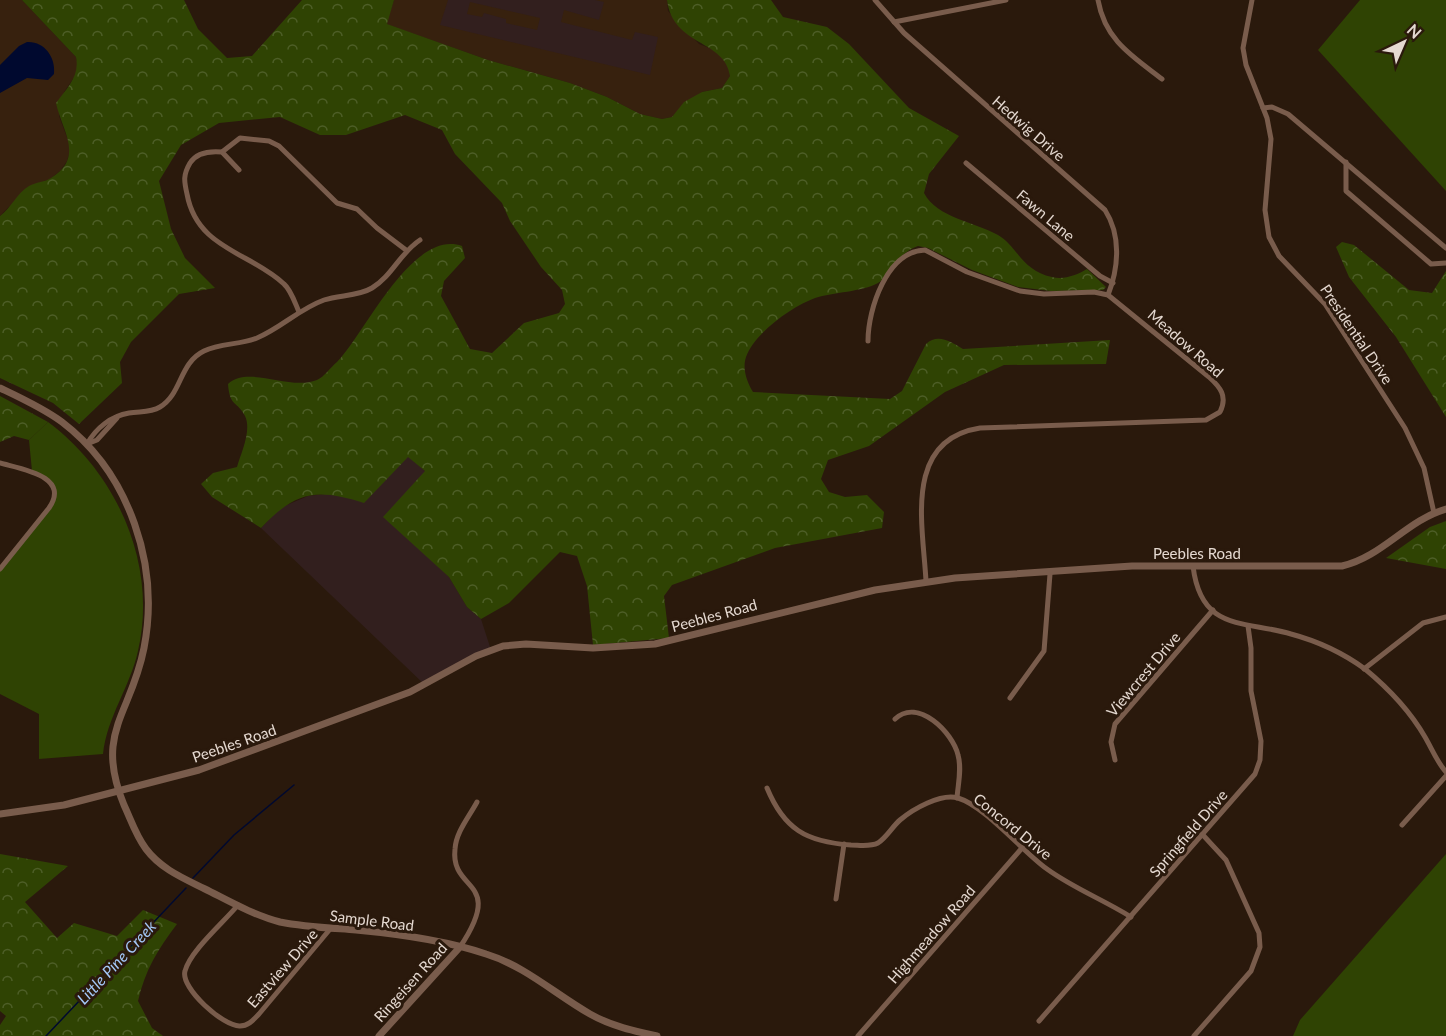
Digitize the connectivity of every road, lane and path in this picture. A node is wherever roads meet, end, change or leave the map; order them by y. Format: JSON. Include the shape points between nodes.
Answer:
{"nodes":[{"id":1,"x":875,"y":0,"type":"edge"},
{"id":2,"x":1006,"y":0,"type":"edge"},
{"id":3,"x":1098,"y":0,"type":"edge"},
{"id":4,"x":1252,"y":0,"type":"edge"},
{"id":5,"x":894,"y":22,"type":"junction"},
{"id":6,"x":1162,"y":80,"type":"dead end"},
{"id":7,"x":1263,"y":108,"type":"junction"},
{"id":8,"x":222,"y":152,"type":"junction"},
{"id":9,"x":1346,"y":162,"type":"junction"},
{"id":10,"x":966,"y":163,"type":"dead end"},
{"id":11,"x":239,"y":170,"type":"dead end"},
{"id":12,"x":420,"y":240,"type":"dead end"},
{"id":13,"x":1446,"y":248,"type":"edge"},
{"id":14,"x":406,"y":250,"type":"junction"},
{"id":15,"x":1446,"y":263,"type":"edge"},
{"id":16,"x":1113,"y":283,"type":"junction"},
{"id":17,"x":1108,"y":295,"type":"junction"},
{"id":18,"x":299,"y":312,"type":"junction"},
{"id":19,"x":868,"y":341,"type":"dead end"},
{"id":20,"x":0,"y":388,"type":"edge"},
{"id":21,"x":87,"y":444,"type":"junction"},
{"id":22,"x":0,"y":463,"type":"edge"},
{"id":23,"x":1446,"y":509,"type":"edge"},
{"id":24,"x":1434,"y":513,"type":"junction"},
{"id":25,"x":1193,"y":566,"type":"junction"},
{"id":26,"x":0,"y":569,"type":"edge"},
{"id":27,"x":1050,"y":574,"type":"junction"},
{"id":28,"x":926,"y":581,"type":"junction"},
{"id":29,"x":1213,"y":610,"type":"junction"},
{"id":30,"x":1446,"y":617,"type":"edge"},
{"id":31,"x":1248,"y":626,"type":"junction"},
{"id":32,"x":1364,"y":669,"type":"junction"},
{"id":33,"x":1010,"y":698,"type":"dead end"},
{"id":34,"x":895,"y":719,"type":"dead end"},
{"id":35,"x":1115,"y":760,"type":"dead end"},
{"id":36,"x":1446,"y":774,"type":"edge"},
{"id":37,"x":767,"y":788,"type":"dead end"},
{"id":38,"x":118,"y":790,"type":"junction"},
{"id":39,"x":957,"y":798,"type":"junction"},
{"id":40,"x":477,"y":802,"type":"dead end"},
{"id":41,"x":0,"y":814,"type":"edge"},
{"id":42,"x":1402,"y":825,"type":"dead end"},
{"id":43,"x":1202,"y":834,"type":"junction"},
{"id":44,"x":844,"y":844,"type":"junction"},
{"id":45,"x":1022,"y":848,"type":"junction"},
{"id":46,"x":836,"y":899,"type":"dead end"},
{"id":47,"x":238,"y":905,"type":"junction"},
{"id":48,"x":1131,"y":917,"type":"junction"},
{"id":49,"x":331,"y":928,"type":"junction"},
{"id":50,"x":460,"y":946,"type":"junction"},
{"id":51,"x":1040,"y":1021,"type":"dead end"},
{"id":52,"x":379,"y":1036,"type":"edge"},
{"id":53,"x":657,"y":1036,"type":"edge"},
{"id":54,"x":858,"y":1036,"type":"edge"},
{"id":55,"x":1194,"y":1036,"type":"edge"}],
"edges":[{"from":1,"to":5,"type":"street","name":"Hedwig Drive"},
{"from":2,"to":5,"type":"street"},
{"from":3,"to":6,"type":"street","via":[[1113,39]]},
{"from":4,"to":7,"type":"street","name":"Presidential Drive","via":[[1243,48]]},
{"from":5,"to":16,"type":"street","name":"Hedwig Drive","via":[[1105,210],[1117,234]]},
{"from":7,"to":9,"type":"street","via":[[1272,107],[1288,114]]},
{"from":7,"to":24,"type":"street","name":"Presidential Drive","via":[[1271,139],[1264,210],[1269,237],[1279,256],[1325,304],[1410,436],[1424,468]]},
{"from":8,"to":11,"type":"street"},
{"from":8,"to":14,"type":"street","via":[[240,138],[279,146],[337,203],[357,209]]},
{"from":8,"to":18,"type":"street","via":[[209,151],[192,160],[184,176],[196,222],[223,246],[285,285]]},
{"from":9,"to":13,"type":"street"},
{"from":9,"to":15,"type":"street","via":[[1347,191],[1431,264]]},
{"from":10,"to":16,"type":"street","name":"Fawn Lane"},
{"from":12,"to":14,"type":"street"},
{"from":14,"to":18,"type":"street","via":[[373,287],[322,300]]},
{"from":16,"to":17,"type":"street","name":"Hedwig Drive"},
{"from":17,"to":19,"type":"street","via":[[1020,291],[967,272],[929,251],[918,251],[904,258],[886,279],[874,304]]},
{"from":17,"to":28,"type":"street","name":"Meadow Road","via":[[1218,385],[1224,396],[1220,412],[1206,420],[981,428],[959,434],[934,454],[925,474],[922,500]]},
{"from":18,"to":21,"type":"street","via":[[258,338],[196,355],[186,365],[168,402],[150,411],[117,418],[97,440]]},
{"from":20,"to":21,"type":"street","name":"Sample Road","via":[[54,416]]},
{"from":21,"to":38,"type":"street","name":"Sample Road","via":[[128,505],[146,577],[144,649],[112,743]]},
{"from":22,"to":26,"type":"street","via":[[48,479],[55,497]]},
{"from":23,"to":24,"type":"street","name":"Peebles Road"},
{"from":24,"to":25,"type":"street","name":"Peebles Road","via":[[1371,555],[1350,564]]},
{"from":25,"to":27,"type":"street","name":"Peebles Road","via":[[1132,566]]},
{"from":25,"to":29,"type":"street","via":[[1200,590]]},
{"from":27,"to":28,"type":"street","name":"Peebles Road"},
{"from":27,"to":33,"type":"street","via":[[1044,651]]},
{"from":28,"to":38,"type":"street","name":"Peebles Road","via":[[865,592],[655,644],[584,648],[503,646],[380,704],[199,770]]},
{"from":29,"to":31,"type":"street","via":[[1229,621]]},
{"from":29,"to":35,"type":"street","name":"Viewcrest Drive","via":[[1115,724],[1111,742]]},
{"from":30,"to":32,"type":"street","via":[[1423,623]]},
{"from":31,"to":32,"type":"street","via":[[1307,639]]},
{"from":31,"to":43,"type":"street","name":"Springfield Drive","via":[[1260,760],[1250,780]]},
{"from":32,"to":36,"type":"street","via":[[1409,713]]},
{"from":34,"to":39,"type":"street","via":[[903,713],[915,713],[937,723],[947,733],[959,761]]},
{"from":36,"to":42,"type":"street"},
{"from":37,"to":44,"type":"street","name":"Concord Drive","via":[[778,811],[795,829],[811,838]]},
{"from":38,"to":41,"type":"street","name":"Peebles Road","via":[[40,811]]},
{"from":38,"to":47,"type":"street","name":"Sample Road","via":[[141,841],[153,857],[168,870]]},
{"from":39,"to":44,"type":"street","name":"Concord Drive","via":[[945,798],[907,815],[876,844]]},
{"from":39,"to":45,"type":"street","name":"Concord Drive","via":[[975,808]]},
{"from":40,"to":50,"type":"street","via":[[455,848],[457,865],[480,906]]},
{"from":43,"to":48,"type":"street","name":"Springfield Drive"},
{"from":43,"to":55,"type":"street","via":[[1226,860],[1259,933],[1260,947],[1251,971]]},
{"from":44,"to":46,"type":"street"},
{"from":45,"to":48,"type":"street","name":"Concord Drive","via":[[1055,875]]},
{"from":45,"to":54,"type":"street","name":"Highmeadow Road"},
{"from":47,"to":49,"type":"street","name":"Sample Road","via":[[281,922]]},
{"from":47,"to":49,"type":"street","name":"Eastview Drive","via":[[192,958],[184,976],[194,994],[233,1026],[245,1026],[259,1014]]},
{"from":48,"to":51,"type":"street","name":"Springfield Drive"},
{"from":49,"to":50,"type":"street","name":"Sample Road"},
{"from":50,"to":52,"type":"street","name":"Ringeisen Road"},
{"from":50,"to":53,"type":"street","name":"Sample Road","via":[[517,967],[602,1020]]}]}
